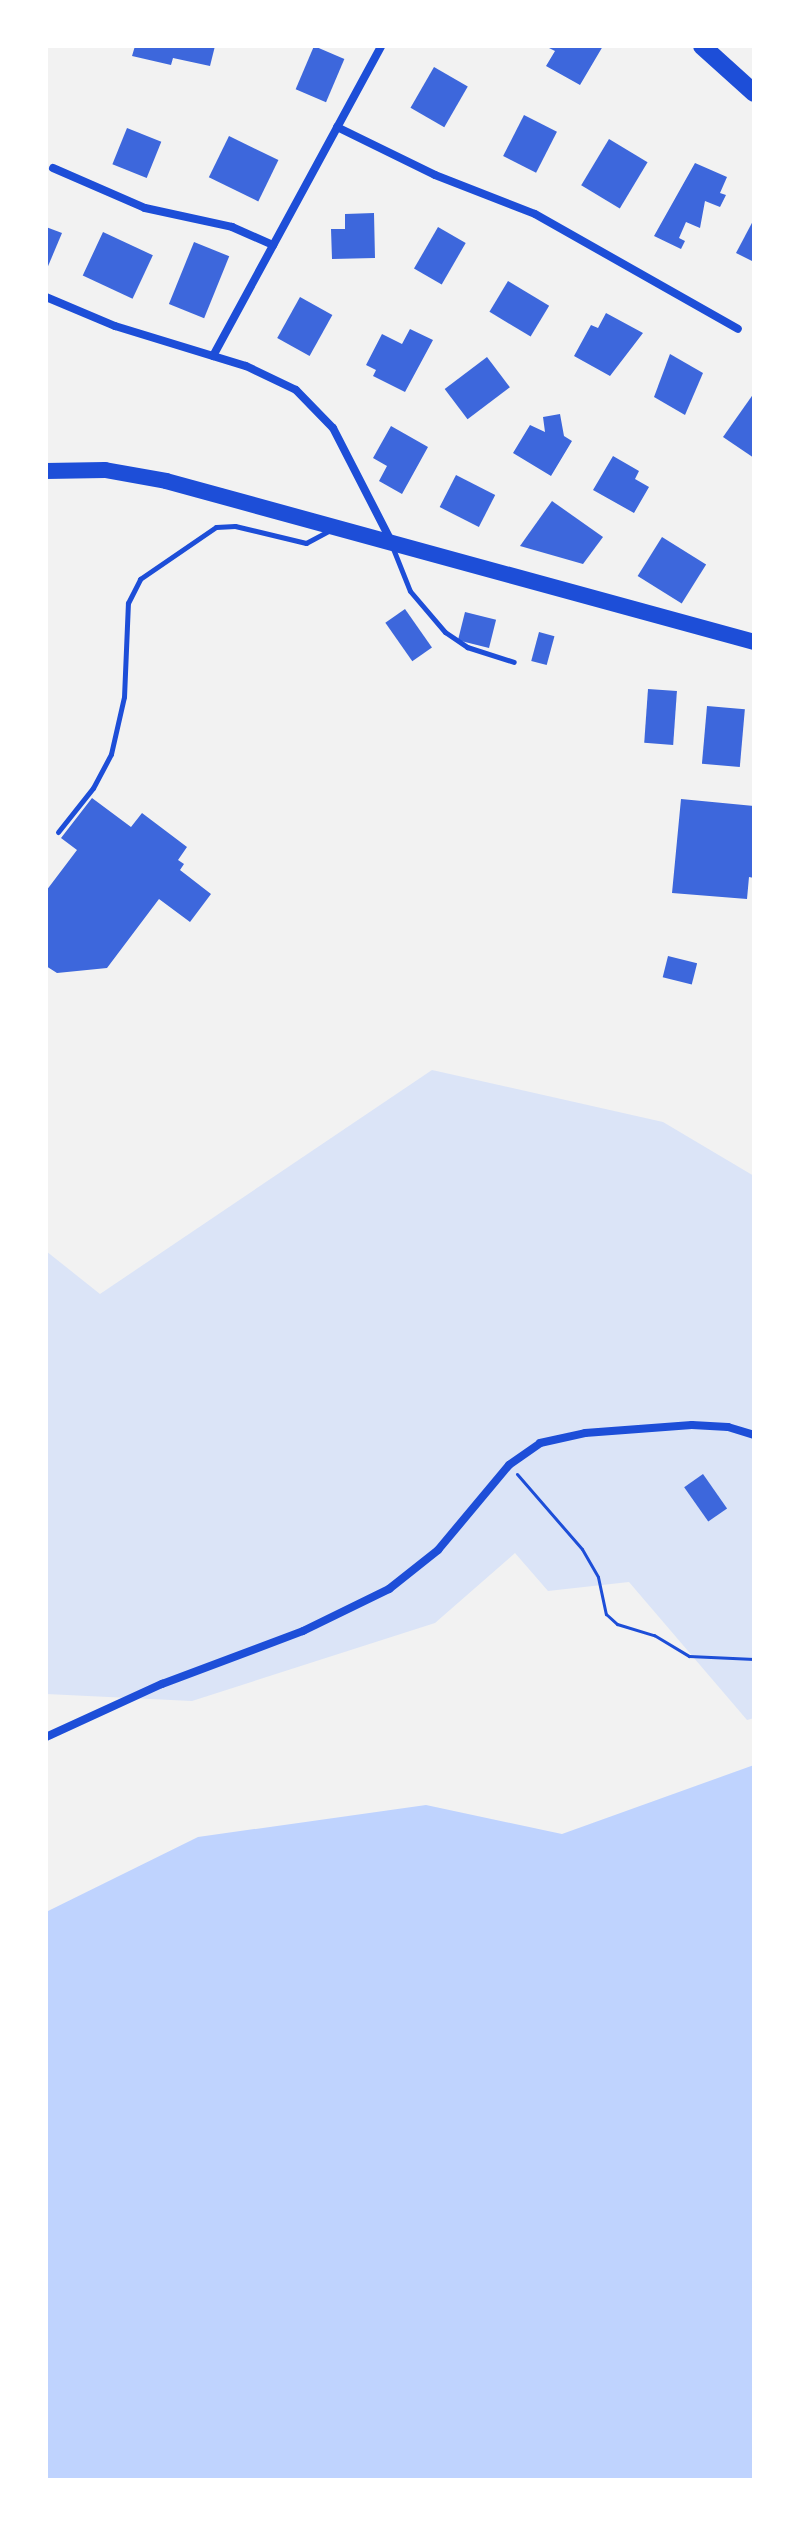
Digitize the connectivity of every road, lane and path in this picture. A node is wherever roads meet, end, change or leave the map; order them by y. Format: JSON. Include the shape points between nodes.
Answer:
{"nodes":[{"id":1,"x":381,"y":46,"type":"edge"},
{"id":2,"x":702,"y":46,"type":"edge"},
{"id":3,"x":754,"y":93,"type":"edge"},
{"id":4,"x":337,"y":127,"type":"junction"},
{"id":5,"x":53,"y":168,"type":"dead end"},
{"id":6,"x":273,"y":245,"type":"junction"},
{"id":7,"x":46,"y":297,"type":"edge"},
{"id":8,"x":738,"y":329,"type":"dead end"},
{"id":9,"x":213,"y":356,"type":"junction"},
{"id":10,"x":46,"y":471,"type":"edge"},
{"id":11,"x":334,"y":527,"type":"junction"},
{"id":12,"x":391,"y":542,"type":"junction"},
{"id":13,"x":754,"y":642,"type":"edge"},
{"id":14,"x":514,"y":662,"type":"dead end"},
{"id":15,"x":58,"y":832,"type":"dead end"},
{"id":16,"x":754,"y":1435,"type":"edge"},
{"id":17,"x":509,"y":1465,"type":"junction"},
{"id":18,"x":754,"y":1659,"type":"edge"},
{"id":19,"x":46,"y":1737,"type":"edge"}],
"edges":[{"from":1,"to":4,"type":"street"},
{"from":2,"to":3,"type":"main road"},
{"from":4,"to":6,"type":"street"},
{"from":4,"to":8,"type":"street","via":[[444,179],[523,207]]},
{"from":5,"to":6,"type":"street","via":[[158,213],[232,227]]},
{"from":6,"to":9,"type":"street"},
{"from":7,"to":9,"type":"street"},
{"from":9,"to":12,"type":"street","via":[[274,378],[315,406],[339,437]]},
{"from":10,"to":11,"type":"main road","via":[[140,475]]},
{"from":11,"to":12,"type":"main road"},
{"from":11,"to":15,"type":"lane","via":[[325,537],[306,543],[235,526],[216,527],[140,579],[128,603],[118,734],[99,778]]},
{"from":12,"to":13,"type":"main road"},
{"from":12,"to":14,"type":"lane","via":[[410,591],[445,632],[467,647]]},
{"from":16,"to":17,"type":"street","via":[[692,1425],[585,1433],[540,1443]]},
{"from":17,"to":18,"type":"path","via":[[582,1549],[598,1577],[606,1614],[617,1624],[654,1635],[689,1656]]},
{"from":17,"to":19,"type":"street","via":[[438,1550],[389,1589],[303,1631],[162,1684]]}]}
